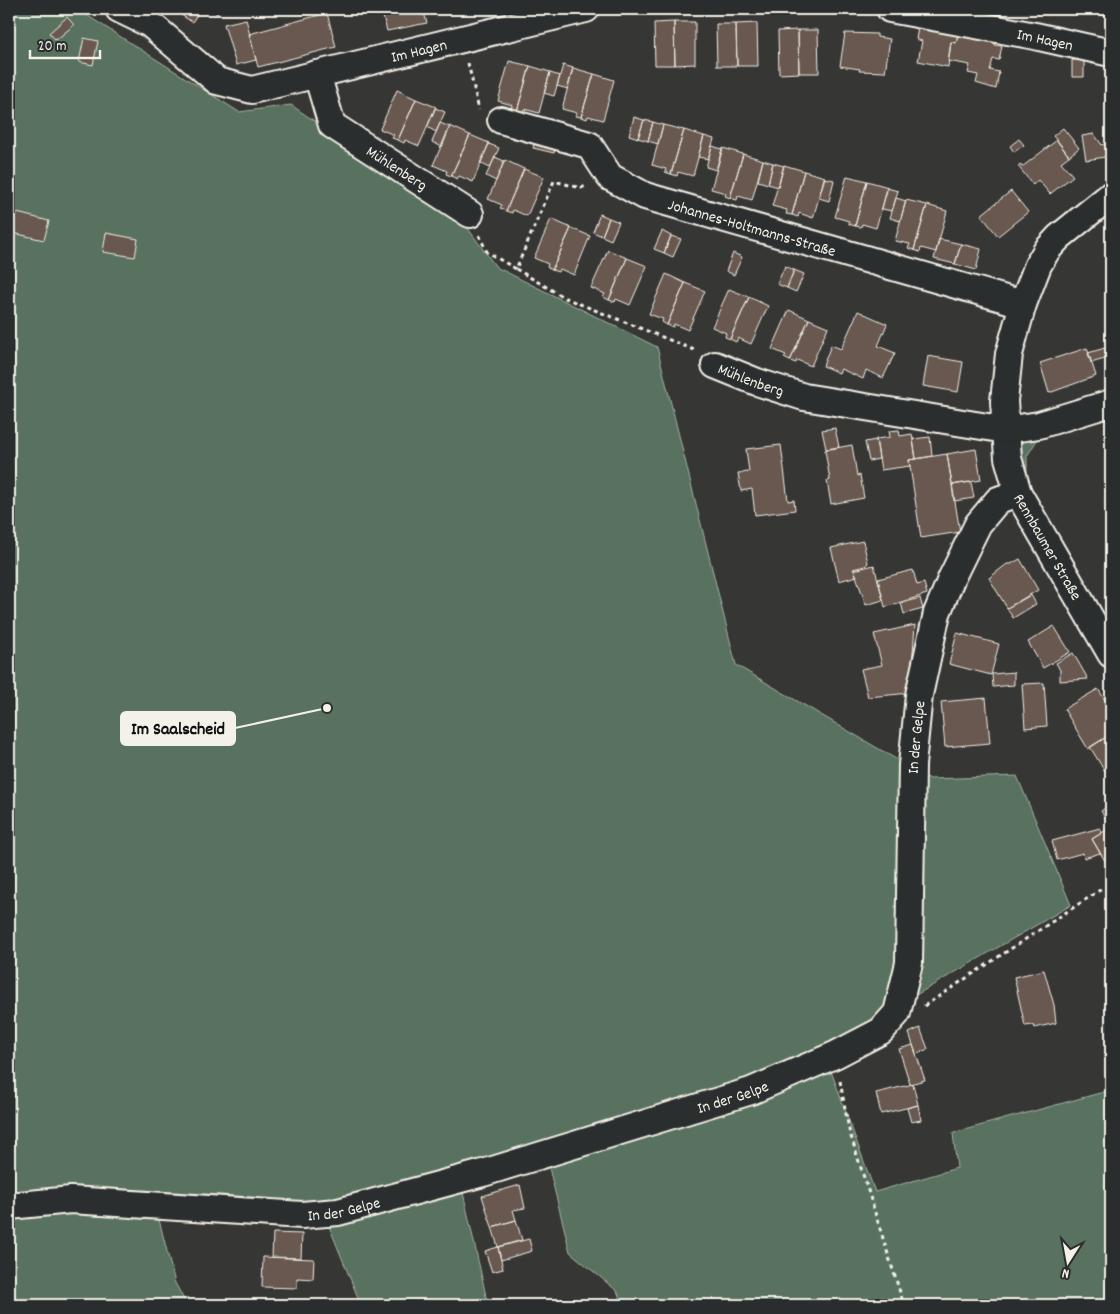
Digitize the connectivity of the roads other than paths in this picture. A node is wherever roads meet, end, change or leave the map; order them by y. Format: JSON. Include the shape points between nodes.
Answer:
{"nodes":[{"id":1,"x":119,"y":9,"type":"edge"},
{"id":2,"x":586,"y":9,"type":"edge"},
{"id":3,"x":890,"y":9,"type":"edge"},
{"id":4,"x":1111,"y":53,"type":"edge"},
{"id":5,"x":317,"y":74,"type":"junction"},
{"id":6,"x":501,"y":120,"type":"road end"},
{"id":7,"x":1111,"y":195,"type":"edge"},
{"id":8,"x":470,"y":214,"type":"road end"},
{"id":9,"x":1023,"y":304,"type":"junction"},
{"id":10,"x":715,"y":365,"type":"road end"},
{"id":11,"x":1111,"y":403,"type":"edge"},
{"id":12,"x":1006,"y":430,"type":"junction"},
{"id":13,"x":1018,"y":493,"type":"junction"},
{"id":14,"x":1111,"y":654,"type":"edge"},
{"id":15,"x":9,"y":1206,"type":"edge"}],
"edges":[{"from":1,"to":5,"type":"street","name":"Im Hagen","via":[[150,24],[217,81],[252,90]]},
{"from":2,"to":5,"type":"street","name":"Im Hagen"},
{"from":3,"to":4,"type":"street","name":"Im Hagen"},
{"from":5,"to":8,"type":"street","name":"Mühlenberg","via":[[332,125]]},
{"from":6,"to":9,"type":"street","name":"Johannes-Holtmanns-Straße","via":[[589,145],[610,177],[645,196]]},
{"from":7,"to":9,"type":"street","name":"Rennbaumer Straße","via":[[1047,250]]},
{"from":9,"to":12,"type":"street","name":"Rennbaumer Straße","via":[[1009,354],[1004,401]]},
{"from":10,"to":12,"type":"street","name":"Mühlenberg","via":[[804,397]]},
{"from":11,"to":12,"type":"street"},
{"from":12,"to":13,"type":"street","name":"Rennbaumer Straße","via":[[1008,458]]},
{"from":13,"to":14,"type":"street","name":"Rennbaumer Straße"},
{"from":13,"to":15,"type":"street","name":"In der Gelpe","via":[[998,500],[978,524],[948,586],[929,644],[919,695],[912,765],[909,963],[897,1013],[880,1031],[835,1055],[751,1091],[484,1173],[338,1212],[302,1215],[71,1200]]}]}
